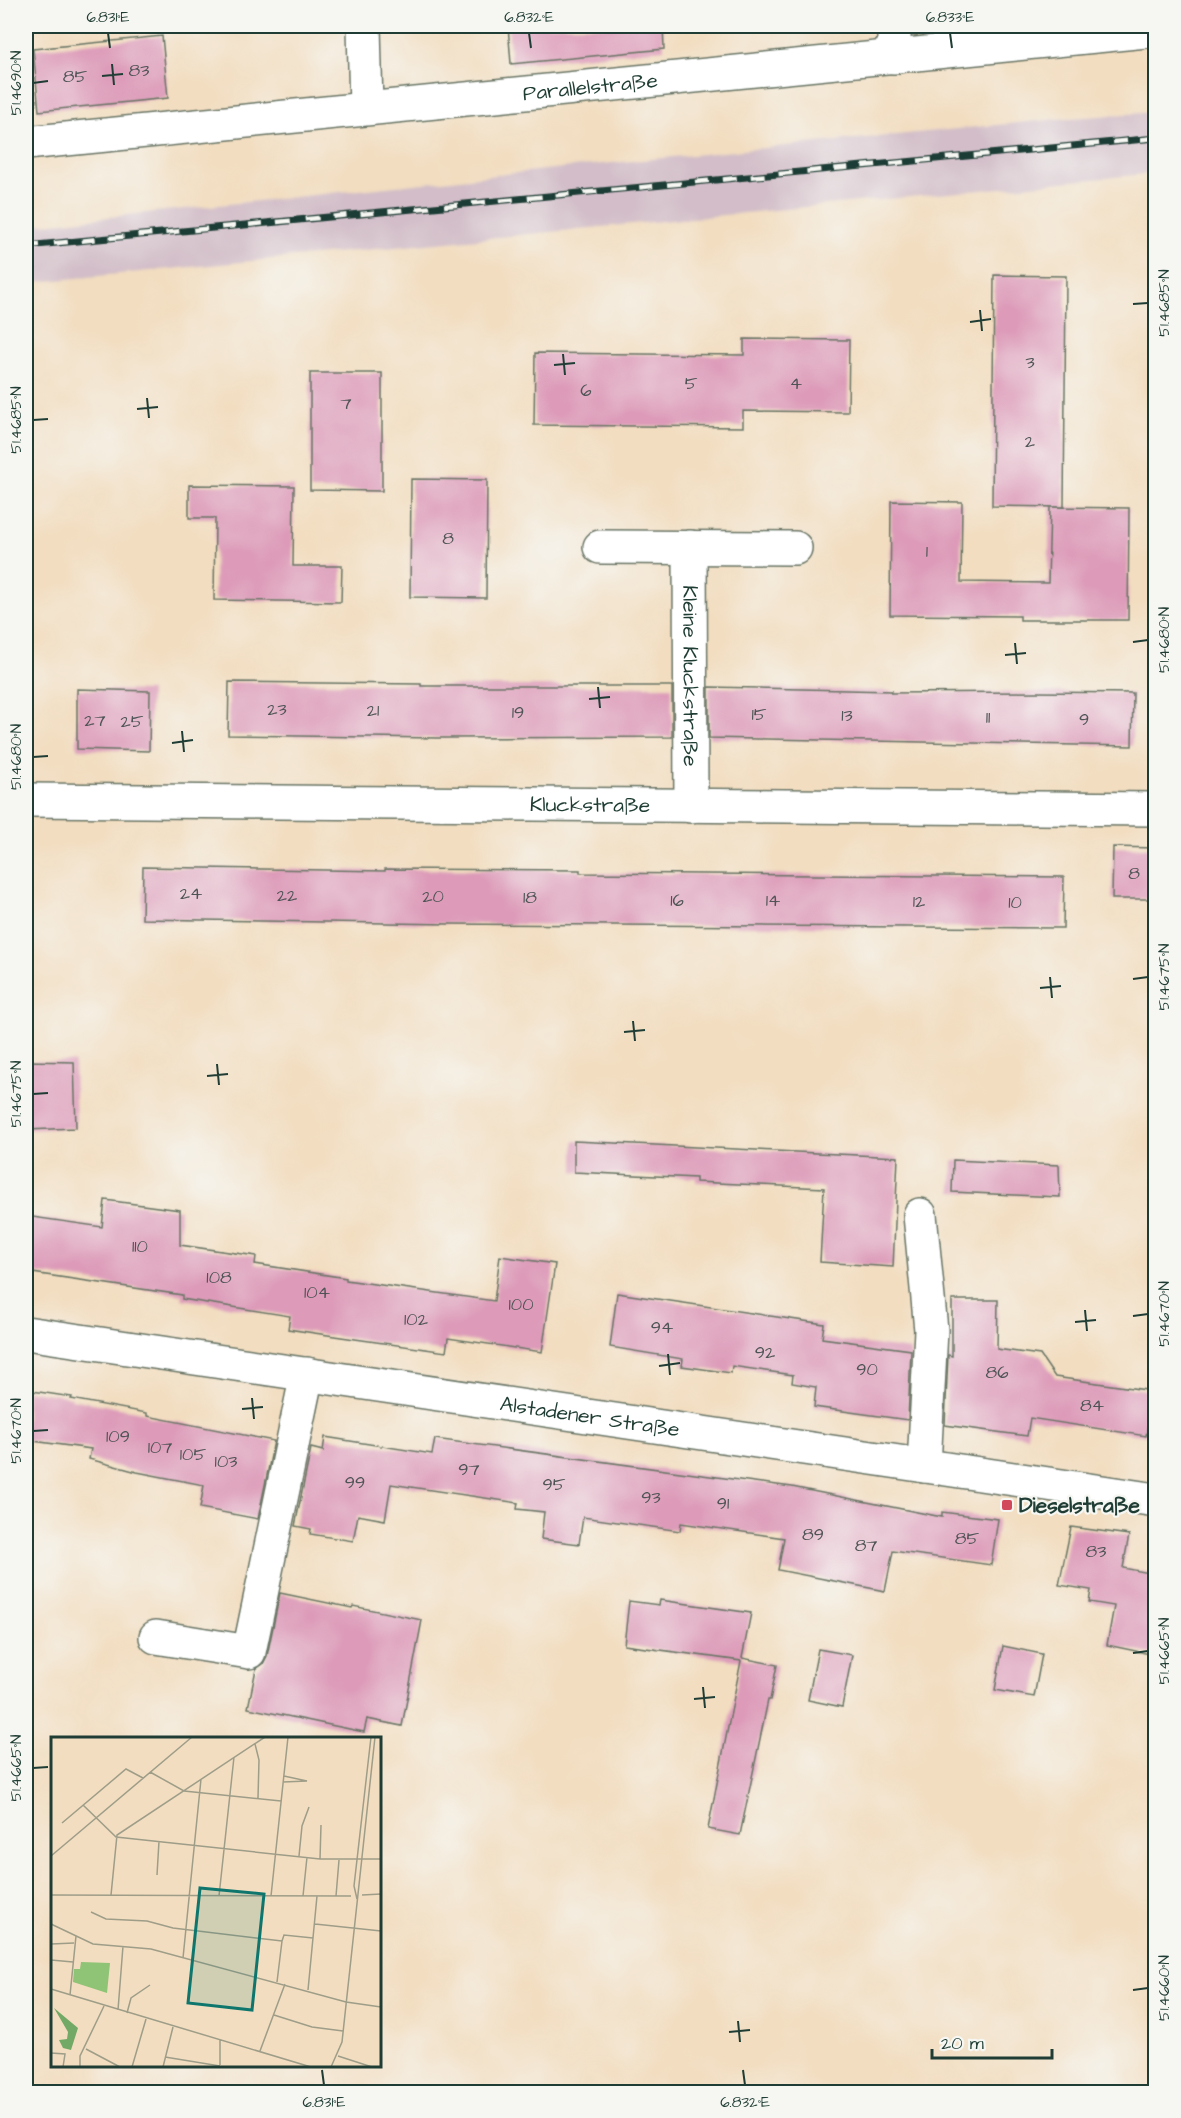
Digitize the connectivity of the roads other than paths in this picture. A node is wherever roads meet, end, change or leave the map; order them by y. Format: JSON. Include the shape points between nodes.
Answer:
{"nodes":[{"id":1,"x":364,"y":26,"type":"edge"},
{"id":2,"x":1155,"y":30,"type":"edge"},
{"id":3,"x":894,"y":41,"type":"edge"},
{"id":4,"x":366,"y":108,"type":"junction"},
{"id":5,"x":26,"y":143,"type":"edge"},
{"id":6,"x":600,"y":547,"type":"dead end"},
{"id":7,"x":690,"y":547,"type":"junction"},
{"id":8,"x":795,"y":548,"type":"dead end"},
{"id":9,"x":26,"y":800,"type":"edge"},
{"id":10,"x":691,"y":806,"type":"junction"},
{"id":11,"x":1155,"y":809,"type":"edge"},
{"id":12,"x":920,"y":1215,"type":"dead end"},
{"id":13,"x":26,"y":1333,"type":"edge"},
{"id":14,"x":307,"y":1374,"type":"junction"},
{"id":15,"x":924,"y":1467,"type":"junction"},
{"id":16,"x":1155,"y":1500,"type":"edge"},
{"id":17,"x":156,"y":1637,"type":"dead end"}],
"edges":[{"from":1,"to":4,"type":"street"},
{"from":2,"to":3,"type":"street","name":"Parallelstraße"},
{"from":3,"to":4,"type":"street","name":"Parallelstraße"},
{"from":4,"to":5,"type":"street","name":"Parallelstraße"},
{"from":6,"to":7,"type":"street"},
{"from":7,"to":8,"type":"street"},
{"from":7,"to":10,"type":"street","name":"Kleine Kluckstraße"},
{"from":9,"to":10,"type":"street","name":"Kluckstraße"},
{"from":10,"to":11,"type":"street","name":"Kluckstraße"},
{"from":12,"to":15,"type":"street","via":[[931,1330]]},
{"from":13,"to":14,"type":"street","name":"Alstadener Straße"},
{"from":14,"to":15,"type":"street","name":"Alstadener Straße"},
{"from":14,"to":17,"type":"street","via":[[249,1652]]},
{"from":15,"to":16,"type":"street","name":"Alstadener Straße"}]}
